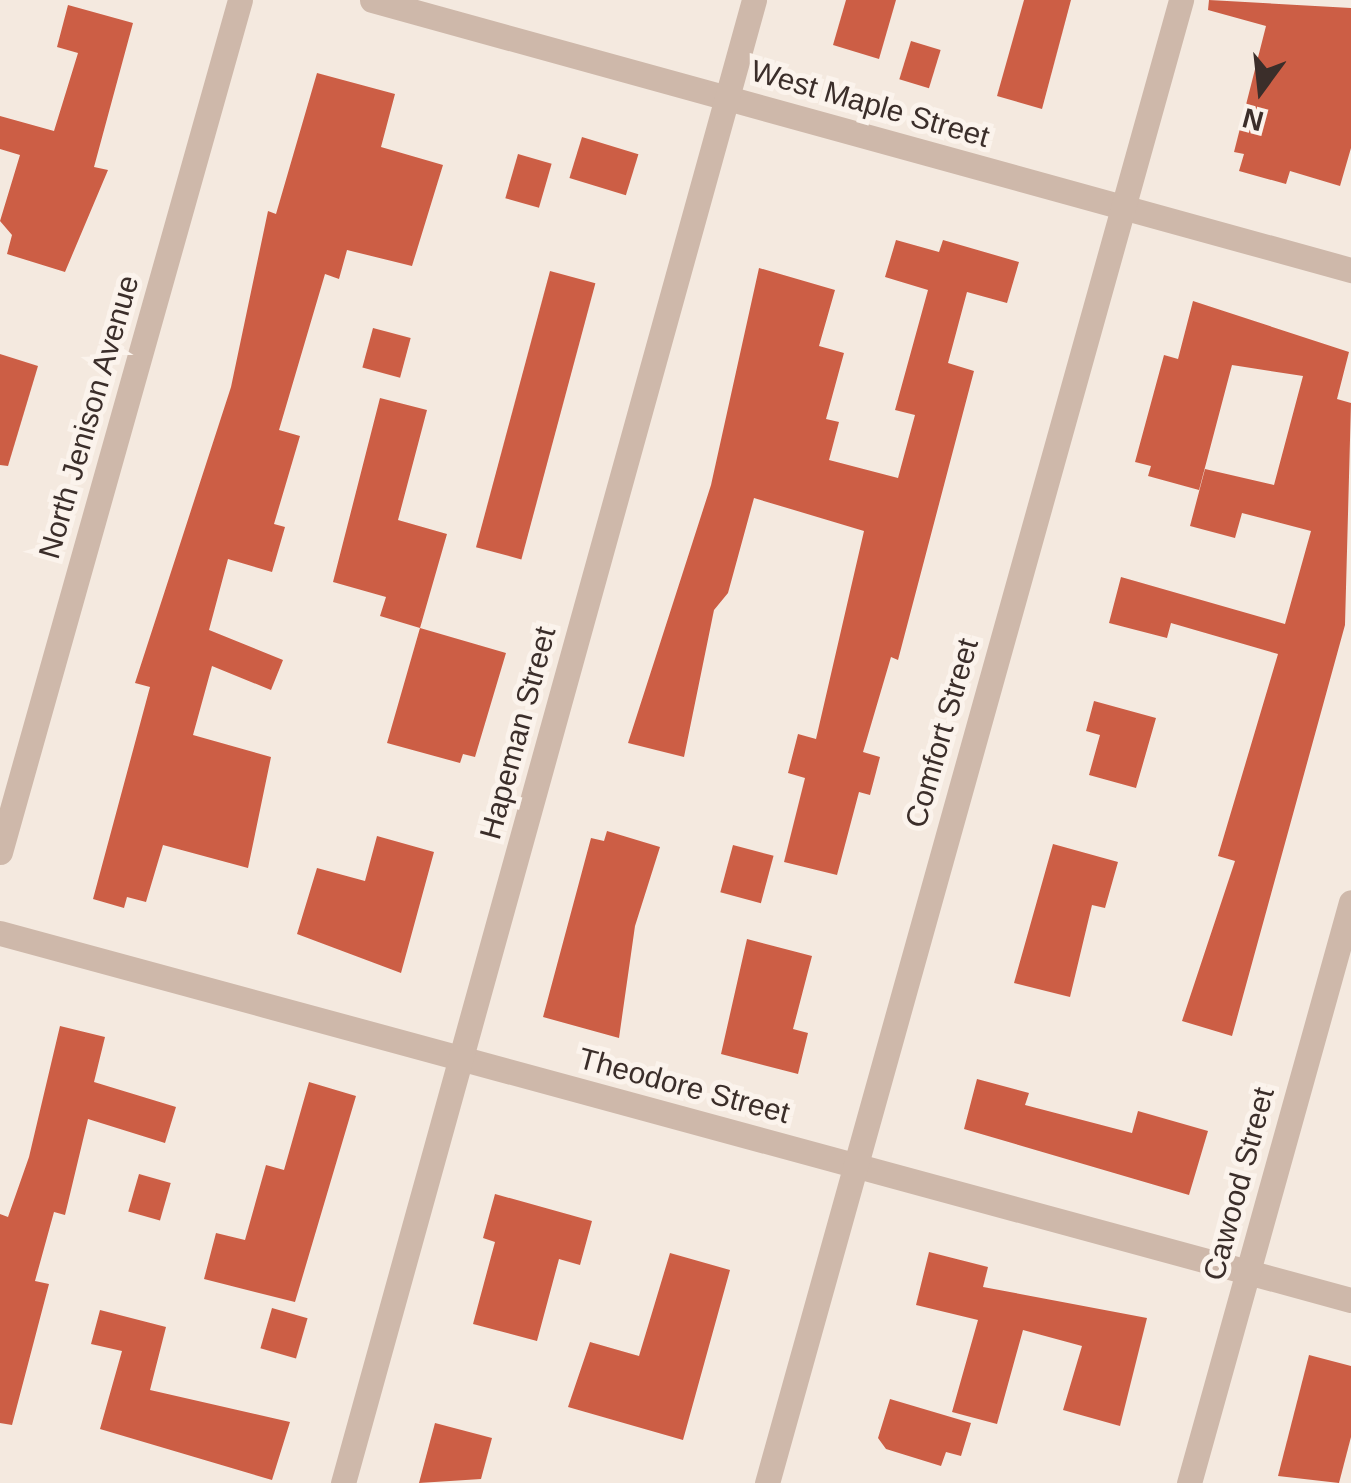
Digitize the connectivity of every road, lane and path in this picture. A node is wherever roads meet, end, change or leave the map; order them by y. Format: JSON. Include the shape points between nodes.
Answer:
{"nodes":[{"id":1,"x":240,"y":0,"type":"edge"},
{"id":2,"x":372,"y":0,"type":"edge"},
{"id":3,"x":754,"y":0,"type":"edge"},
{"id":4,"x":1181,"y":0,"type":"edge"},
{"id":5,"x":726,"y":97,"type":"junction"},
{"id":6,"x":1124,"y":208,"type":"junction"},
{"id":7,"x":1351,"y":270,"type":"edge"},
{"id":8,"x":0,"y":852,"type":"edge"},
{"id":9,"x":1351,"y":902,"type":"edge"},
{"id":10,"x":0,"y":933,"type":"edge"},
{"id":11,"x":463,"y":1059,"type":"junction"},
{"id":12,"x":854,"y":1166,"type":"junction"},
{"id":13,"x":1249,"y":1272,"type":"junction"},
{"id":14,"x":1351,"y":1300,"type":"edge"},
{"id":15,"x":343,"y":1483,"type":"edge"},
{"id":16,"x":767,"y":1483,"type":"edge"},
{"id":17,"x":1190,"y":1483,"type":"edge"}],
"edges":[{"from":1,"to":8,"type":"street","name":"North Jenison Avenue"},
{"from":2,"to":5,"type":"street","name":"West Maple Street"},
{"from":3,"to":5,"type":"street","name":"Hapeman Street"},
{"from":4,"to":6,"type":"street","name":"Comfort Street"},
{"from":5,"to":6,"type":"street","name":"West Maple Street"},
{"from":5,"to":11,"type":"street","name":"Hapeman Street"},
{"from":6,"to":7,"type":"street","name":"West Maple Street"},
{"from":6,"to":12,"type":"street","name":"Comfort Street"},
{"from":9,"to":13,"type":"street","name":"Cawood Street"},
{"from":10,"to":11,"type":"street","name":"Theodore Street"},
{"from":11,"to":12,"type":"street","name":"Theodore Street"},
{"from":11,"to":15,"type":"street","name":"Hapeman Street"},
{"from":12,"to":13,"type":"street","name":"Theodore Street"},
{"from":12,"to":16,"type":"street","name":"Comfort Street"},
{"from":13,"to":14,"type":"street","name":"Theodore Street"},
{"from":13,"to":17,"type":"street","name":"Cawood Street"}]}
